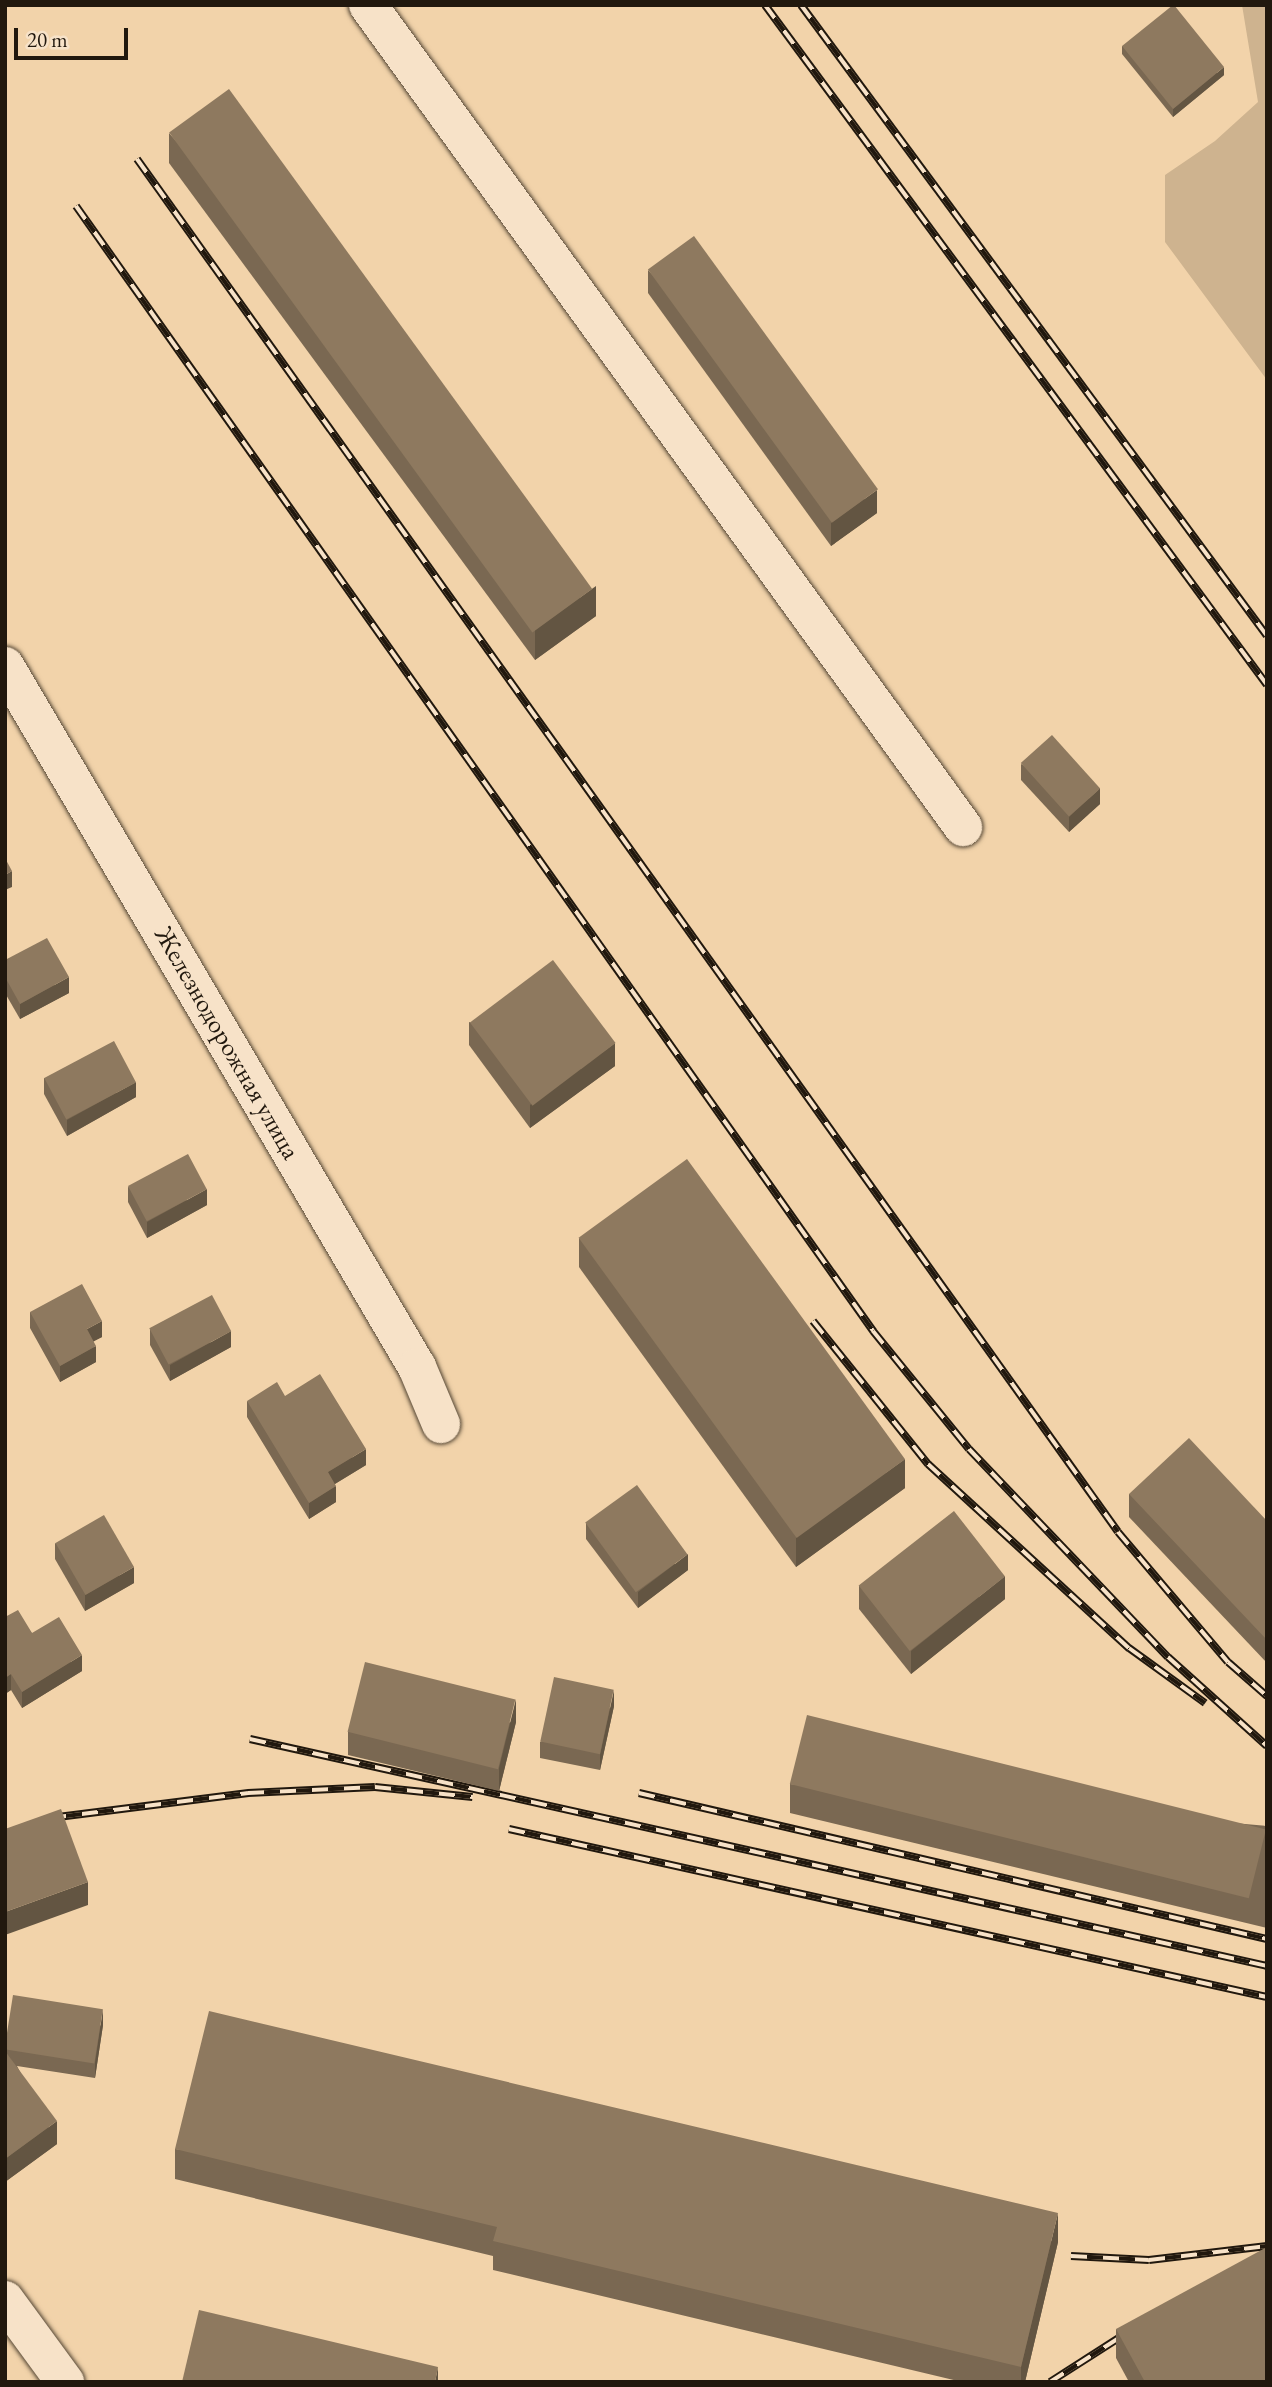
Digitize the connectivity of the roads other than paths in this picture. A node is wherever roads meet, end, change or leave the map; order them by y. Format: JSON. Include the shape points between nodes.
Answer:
{"nodes":[{"id":1,"x":368,"y":5,"type":"edge"},
{"id":2,"x":5,"y":666,"type":"edge"},
{"id":3,"x":963,"y":827,"type":"dead end"},
{"id":4,"x":441,"y":1424,"type":"dead end"},
{"id":5,"x":5,"y":2300,"type":"edge"},
{"id":6,"x":65,"y":2382,"type":"edge"}],
"edges":[{"from":1,"to":3,"type":"street"},
{"from":2,"to":4,"type":"street","name":"Железнодорожная улица","via":[[417,1367]]},
{"from":5,"to":6,"type":"street"}]}
